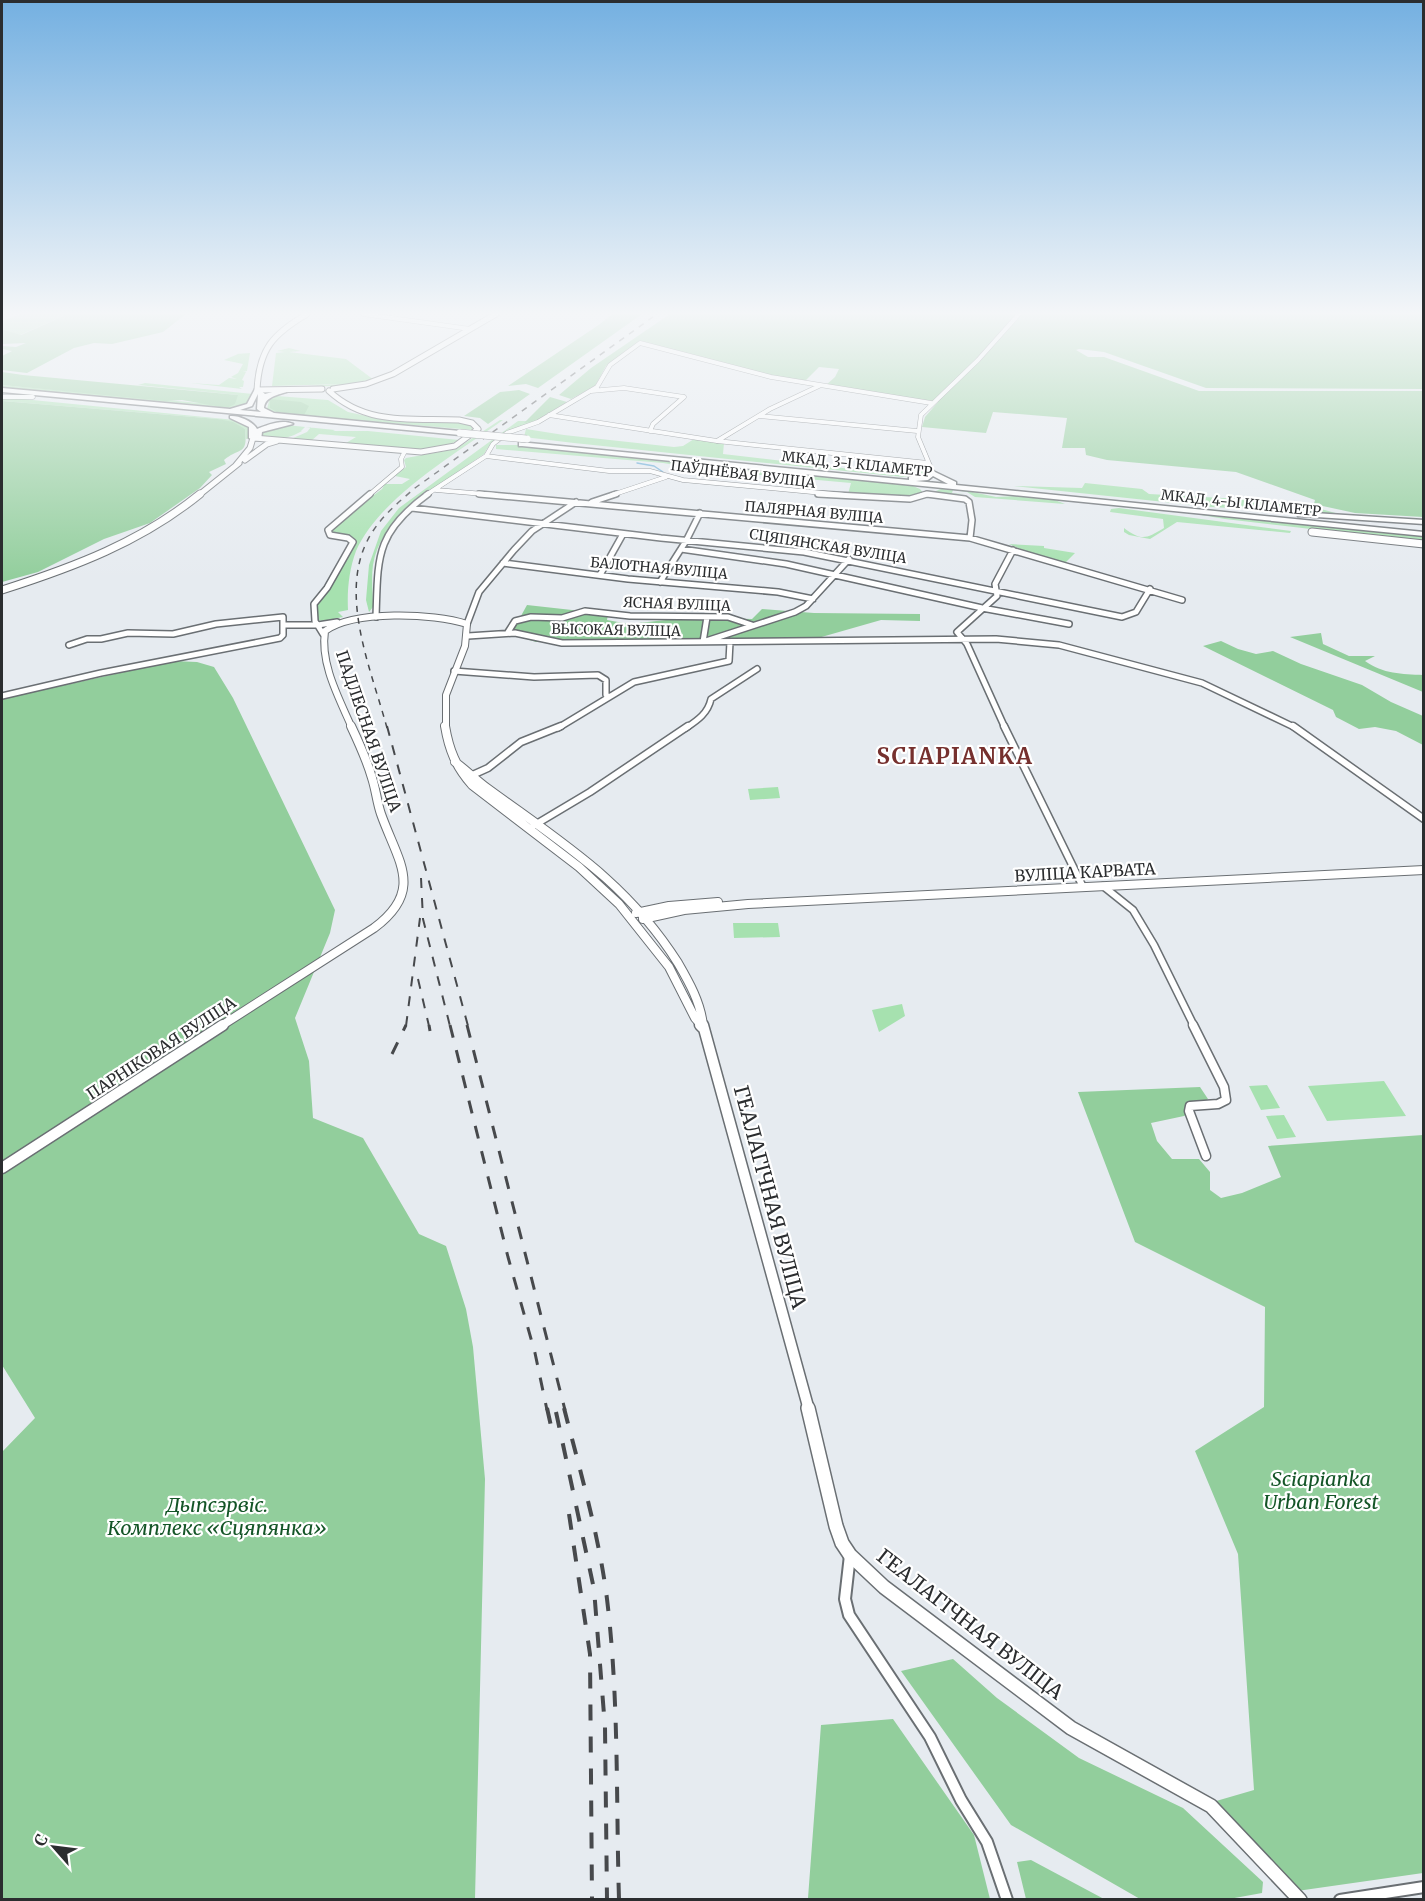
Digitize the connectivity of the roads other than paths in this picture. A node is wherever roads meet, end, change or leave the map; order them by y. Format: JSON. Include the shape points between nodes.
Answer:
{"nodes":[{"id":1,"x":94,"y":403,"type":"edge"},
{"id":2,"x":114,"y":403,"type":"edge"},
{"id":3,"x":252,"y":403,"type":"edge"},
{"id":4,"x":261,"y":403,"type":"edge"},
{"id":5,"x":341,"y":403,"type":"edge"},
{"id":6,"x":569,"y":403,"type":"edge"},
{"id":7,"x":677,"y":403,"type":"edge"},
{"id":8,"x":786,"y":403,"type":"edge"},
{"id":9,"x":931,"y":403,"type":"edge"},
{"id":10,"x":208,"y":410,"type":"junction"},
{"id":11,"x":549,"y":415,"type":"junction"},
{"id":12,"x":228,"y":416,"type":"junction"},
{"id":13,"x":760,"y":416,"type":"junction"},
{"id":14,"x":279,"y":417,"type":"junction"},
{"id":15,"x":304,"y":424,"type":"junction"},
{"id":16,"x":372,"y":427,"type":"junction"},
{"id":17,"x":650,"y":431,"type":"junction"},
{"id":18,"x":917,"y":431,"type":"junction"},
{"id":19,"x":256,"y":438,"type":"junction"},
{"id":20,"x":283,"y":440,"type":"junction"},
{"id":21,"x":717,"y":441,"type":"junction"},
{"id":22,"x":405,"y":451,"type":"junction"},
{"id":23,"x":486,"y":456,"type":"junction"},
{"id":24,"x":928,"y":463,"type":"junction"},
{"id":25,"x":237,"y":465,"type":"junction"},
{"id":26,"x":933,"y":473,"type":"junction"},
{"id":27,"x":666,"y":477,"type":"junction"},
{"id":28,"x":910,"y":481,"type":"junction"},
{"id":29,"x":951,"y":485,"type":"junction"},
{"id":30,"x":436,"y":490,"type":"junction"},
{"id":31,"x":926,"y":493,"type":"junction"},
{"id":32,"x":1057,"y":496,"type":"junction"},
{"id":33,"x":576,"y":502,"type":"junction"},
{"id":34,"x":590,"y":503,"type":"junction"},
{"id":35,"x":1121,"y":505,"type":"junction"},
{"id":36,"x":412,"y":507,"type":"junction"},
{"id":37,"x":1228,"y":511,"type":"junction"},
{"id":38,"x":700,"y":513,"type":"junction"},
{"id":39,"x":1424,"y":522,"type":"edge"},
{"id":40,"x":545,"y":524,"type":"junction"},
{"id":41,"x":1312,"y":532,"type":"joint"},
{"id":42,"x":1424,"y":532,"type":"edge"},
{"id":43,"x":623,"y":534,"type":"junction"},
{"id":44,"x":970,"y":538,"type":"junction"},
{"id":45,"x":686,"y":541,"type":"junction"},
{"id":46,"x":1424,"y":544,"type":"edge"},
{"id":47,"x":681,"y":549,"type":"junction"},
{"id":48,"x":1013,"y":550,"type":"junction"},
{"id":49,"x":849,"y":559,"type":"junction"},
{"id":50,"x":503,"y":563,"type":"junction"},
{"id":51,"x":600,"y":575,"type":"junction"},
{"id":52,"x":836,"y":575,"type":"junction"},
{"id":53,"x":660,"y":582,"type":"junction"},
{"id":54,"x":1150,"y":589,"type":"junction"},
{"id":55,"x":2,"y":590,"type":"edge"},
{"id":56,"x":997,"y":590,"type":"junction"},
{"id":57,"x":813,"y":599,"type":"junction"},
{"id":58,"x":1182,"y":600,"type":"dead end"},
{"id":59,"x":982,"y":608,"type":"junction"},
{"id":60,"x":376,"y":617,"type":"junction"},
{"id":61,"x":707,"y":617,"type":"junction"},
{"id":62,"x":337,"y":622,"type":"junction"},
{"id":63,"x":283,"y":624,"type":"junction"},
{"id":64,"x":467,"y":624,"type":"junction"},
{"id":65,"x":1068,"y":624,"type":"dead end"},
{"id":66,"x":318,"y":625,"type":"junction"},
{"id":67,"x":752,"y":625,"type":"junction"},
{"id":68,"x":508,"y":633,"type":"junction"},
{"id":69,"x":323,"y":634,"type":"junction"},
{"id":70,"x":468,"y":636,"type":"junction"},
{"id":71,"x":963,"y":640,"type":"junction"},
{"id":72,"x":704,"y":642,"type":"junction"},
{"id":73,"x":730,"y":642,"type":"junction"},
{"id":74,"x":69,"y":645,"type":"dead end"},
{"id":75,"x":757,"y":669,"type":"dead end"},
{"id":76,"x":454,"y":671,"type":"junction"},
{"id":77,"x":2,"y":696,"type":"edge"},
{"id":78,"x":609,"y":696,"type":"junction"},
{"id":79,"x":469,"y":777,"type":"junction"},
{"id":80,"x":1424,"y":819,"type":"edge"},
{"id":81,"x":538,"y":823,"type":"junction"},
{"id":82,"x":528,"y":828,"type":"junction"},
{"id":83,"x":1424,"y":870,"type":"edge"},
{"id":84,"x":1103,"y":886,"type":"junction"},
{"id":85,"x":1083,"y":887,"type":"junction"},
{"id":86,"x":644,"y":915,"type":"junction"},
{"id":87,"x":632,"y":918,"type":"junction"},
{"id":88,"x":336,"y":952,"type":"joint"},
{"id":89,"x":703,"y":1028,"type":"junction"},
{"id":90,"x":1206,"y":1156,"type":"dead end"},
{"id":91,"x":2,"y":1168,"type":"edge"},
{"id":92,"x":850,"y":1555,"type":"junction"},
{"id":93,"x":1424,"y":1887,"type":"edge"},
{"id":94,"x":1007,"y":1899,"type":"edge"},
{"id":95,"x":1300,"y":1899,"type":"edge"},
{"id":96,"x":1340,"y":1899,"type":"edge"}],
"edges":[{"from":1,"to":12,"type":"highway"},
{"from":2,"to":10,"type":"highway"},
{"from":3,"to":10,"type":"highway","via":[[244,408]]},
{"from":4,"to":14,"type":"highway","via":[[262,411]]},
{"from":5,"to":22,"type":"main road","via":[[366,414],[459,420],[478,429],[450,448]]},
{"from":6,"to":11,"type":"street"},
{"from":7,"to":17,"type":"street"},
{"from":8,"to":13,"type":"street"},
{"from":9,"to":18,"type":"street","via":[[920,418]]},
{"from":10,"to":14,"type":"highway"},
{"from":11,"to":17,"type":"street"},
{"from":11,"to":23,"type":"street","via":[[507,433]]},
{"from":12,"to":15,"type":"highway"},
{"from":12,"to":19,"type":"highway","via":[[250,424]]},
{"from":13,"to":18,"type":"street"},
{"from":13,"to":21,"type":"street"},
{"from":14,"to":16,"type":"highway"},
{"from":15,"to":16,"type":"highway"},
{"from":15,"to":19,"type":"highway","via":[[267,427]]},
{"from":16,"to":28,"type":"highway","name":"МКАД, 3-І КІЛАМЕТР"},
{"from":17,"to":21,"type":"street"},
{"from":18,"to":24,"type":"street"},
{"from":19,"to":20,"type":"main road"},
{"from":19,"to":25,"type":"main road"},
{"from":20,"to":22,"type":"main road"},
{"from":20,"to":25,"type":"main road","via":[[267,444]]},
{"from":21,"to":24,"type":"street"},
{"from":22,"to":66,"type":"street","via":[[402,467],[328,530],[330,535],[353,542],[314,604]]},
{"from":23,"to":27,"type":"street","name":"ПАЎДНЁВАЯ ВУЛІЦА","via":[[609,471],[646,471]]},
{"from":23,"to":30,"type":"street"},
{"from":24,"to":26,"type":"street"},
{"from":25,"to":55,"type":"main road","via":[[170,518],[132,540],[76,566]]},
{"from":26,"to":28,"type":"highway"},
{"from":26,"to":29,"type":"highway"},
{"from":27,"to":31,"type":"street","name":"ПАЎДНЁВАЯ ВУЛІЦА","via":[[833,495],[910,499]]},
{"from":27,"to":34,"type":"street"},
{"from":28,"to":29,"type":"highway","name":"МКАД, 3-І КІЛАМЕТР"},
{"from":28,"to":31,"type":"highway"},
{"from":29,"to":31,"type":"highway"},
{"from":29,"to":32,"type":"highway","name":"МКАД, 3-І КІЛАМЕТР"},
{"from":30,"to":33,"type":"street","name":"ПАЛЯРНАЯ ВУЛІЦА"},
{"from":30,"to":36,"type":"street"},
{"from":31,"to":44,"type":"street","name":"ПАЎДНЁВАЯ ВУЛІЦА","via":[[964,497],[969,501],[973,512]]},
{"from":32,"to":35,"type":"highway","via":[[1093,505],[1104,513]]},
{"from":32,"to":37,"type":"highway","name":"МКАД, 4-Ы КІЛАМЕТР"},
{"from":33,"to":34,"type":"street","name":"ПАЛЯРНАЯ ВУЛІЦА"},
{"from":33,"to":40,"type":"street","name":"ГЕАЛАГІЧНАЯ ВУЛІЦА"},
{"from":34,"to":38,"type":"street","name":"ПАЛЯРНАЯ ВУЛІЦА"},
{"from":35,"to":41,"type":"highway"},
{"from":35,"to":42,"type":"highway","name":"МКАД, 4-Ы КІЛАМЕТР"},
{"from":36,"to":40,"type":"street","name":"СЦЯПЯНСКАЯ ВУЛІЦА"},
{"from":36,"to":60,"type":"street","via":[[393,525],[382,547],[377,567]]},
{"from":37,"to":39,"type":"highway"},
{"from":37,"to":42,"type":"highway","name":"МКАД, 4-Ы КІЛАМЕТР"},
{"from":38,"to":44,"type":"street","name":"ПАЛЯРНАЯ ВУЛІЦА"},
{"from":38,"to":45,"type":"street"},
{"from":40,"to":43,"type":"street","name":"СЦЯПЯНСКАЯ ВУЛІЦА"},
{"from":40,"to":50,"type":"street","name":"ГЕАЛАГІЧНАЯ ВУЛІЦА","via":[[529,534]]},
{"from":41,"to":46,"type":"main road"},
{"from":43,"to":45,"type":"street","name":"СЦЯПЯНСКАЯ ВУЛІЦА"},
{"from":43,"to":51,"type":"street"},
{"from":44,"to":48,"type":"street","name":"ПАЛЯРНАЯ ВУЛІЦА"},
{"from":45,"to":47,"type":"street"},
{"from":45,"to":49,"type":"street","name":"СЦЯПЯНСКАЯ ВУЛІЦА"},
{"from":47,"to":52,"type":"street","via":[[772,561]]},
{"from":47,"to":53,"type":"street"},
{"from":48,"to":54,"type":"street","name":"ПАЛЯРНАЯ ВУЛІЦА"},
{"from":48,"to":56,"type":"street","via":[[995,584]]},
{"from":49,"to":52,"type":"street","name":"ЯСНАЯ ВУЛІЦА"},
{"from":49,"to":56,"type":"street","name":"СЦЯПЯНСКАЯ ВУЛІЦА"},
{"from":50,"to":51,"type":"street","name":"БАЛОТНАЯ ВУЛІЦА"},
{"from":50,"to":64,"type":"street","name":"ГЕАЛАГІЧНАЯ ВУЛІЦА","via":[[479,592]]},
{"from":51,"to":53,"type":"street","name":"БАЛОТНАЯ ВУЛІЦА"},
{"from":52,"to":57,"type":"street","name":"ЯСНАЯ ВУЛІЦА"},
{"from":52,"to":59,"type":"street"},
{"from":53,"to":57,"type":"street","name":"БАЛОТНАЯ ВУЛІЦА","via":[[778,592]]},
{"from":54,"to":56,"type":"street","name":"СЦЯПЯНСКАЯ ВУЛІЦА","via":[[1136,615],[1129,618]]},
{"from":54,"to":58,"type":"street","name":"ПАЛЯРНАЯ ВУЛІЦА"},
{"from":56,"to":59,"type":"street","via":[[996,596]]},
{"from":57,"to":67,"type":"street","name":"ЯСНАЯ ВУЛІЦА","via":[[799,610]]},
{"from":59,"to":65,"type":"street"},
{"from":59,"to":71,"type":"street","via":[[957,630]]},
{"from":60,"to":62,"type":"street"},
{"from":60,"to":64,"type":"street"},
{"from":61,"to":67,"type":"street","name":"ЯСНАЯ ВУЛІЦА","via":[[733,617]]},
{"from":61,"to":68,"type":"street","name":"ЯСНАЯ ВУЛІЦА","via":[[585,611],[562,618],[515,621]]},
{"from":61,"to":72,"type":"street"},
{"from":62,"to":66,"type":"street"},
{"from":62,"to":69,"type":"street","name":"ПАДЛЕСНАЯ ВУЛІЦА"},
{"from":63,"to":66,"type":"street"},
{"from":63,"to":74,"type":"street","via":[[283,617],[269,618],[174,634],[128,633]]},
{"from":63,"to":77,"type":"street","via":[[280,638]]},
{"from":64,"to":70,"type":"street","name":"ГЕАЛАГІЧНАЯ ВУЛІЦА"},
{"from":66,"to":69,"type":"street"},
{"from":67,"to":72,"type":"street"},
{"from":68,"to":70,"type":"street","name":"ВЫСОКАЯ ВУЛІЦА"},
{"from":68,"to":72,"type":"street","name":"ВЫСОКАЯ ВУЛІЦА","via":[[562,644]]},
{"from":69,"to":88,"type":"street","name":"ПАДЛЕСНАЯ ВУЛІЦА","via":[[340,702],[372,777],[405,881],[402,898],[391,914]]},
{"from":70,"to":76,"type":"street","name":"ГЕАЛАГІЧНАЯ ВУЛІЦА"},
{"from":71,"to":73,"type":"street","name":"ВЫСОКАЯ ВУЛІЦА"},
{"from":71,"to":80,"type":"street","via":[[1059,645],[1202,683],[1293,726]]},
{"from":71,"to":85,"type":"street"},
{"from":72,"to":73,"type":"street","name":"ВЫСОКАЯ ВУЛІЦА"},
{"from":73,"to":78,"type":"street","via":[[729,661],[641,679]]},
{"from":75,"to":81,"type":"street","via":[[711,699],[710,708],[699,719]]},
{"from":76,"to":78,"type":"street","via":[[598,675],[606,680]]},
{"from":76,"to":79,"type":"street","name":"ГЕАЛАГІЧНАЯ ВУЛІЦА","via":[[447,687],[445,712],[451,752]]},
{"from":78,"to":79,"type":"street","via":[[558,728],[521,742],[488,768]]},
{"from":79,"to":81,"type":"street","name":"ГЕАЛАГІЧНАЯ ВУЛІЦА"},
{"from":79,"to":82,"type":"street","name":"ГЕАЛАГІЧНАЯ ВУЛІЦА"},
{"from":81,"to":82,"type":"street"},
{"from":81,"to":86,"type":"street","name":"ГЕАЛАГІЧНАЯ ВУЛІЦА","via":[[605,873]]},
{"from":82,"to":87,"type":"street","name":"ГЕАЛАГІЧНАЯ ВУЛІЦА","via":[[597,882]]},
{"from":83,"to":84,"type":"street","name":"ВУЛІЦА КАРВАТА"},
{"from":84,"to":85,"type":"street","name":"ВУЛІЦА КАРВАТА"},
{"from":84,"to":90,"type":"street","via":[[1133,910],[1224,1086],[1226,1100],[1190,1106]]},
{"from":85,"to":86,"type":"street","name":"ВУЛІЦА КАРВАТА","via":[[748,904]]},
{"from":86,"to":87,"type":"street","name":"ВУЛІЦА КАРВАТА"},
{"from":86,"to":89,"type":"street","name":"ГЕАЛАГІЧНАЯ ВУЛІЦА","via":[[689,984],[703,1018]]},
{"from":87,"to":89,"type":"street","name":"ГЕАЛАГІЧНАЯ ВУЛІЦА","via":[[669,967]]},
{"from":88,"to":91,"type":"street","name":"ПАРНІКОВАЯ ВУЛІЦА"},
{"from":89,"to":92,"type":"street","name":"ГЕАЛАГІЧНАЯ ВУЛІЦА","via":[[804,1389],[836,1526]]},
{"from":92,"to":94,"type":"street","via":[[845,1599],[849,1615],[930,1737],[987,1842]]},
{"from":92,"to":95,"type":"street","name":"ГЕАЛАГІЧНАЯ ВУЛІЦА","via":[[884,1587],[1071,1728],[1211,1806]]},
{"from":93,"to":96,"type":"street"}]}
